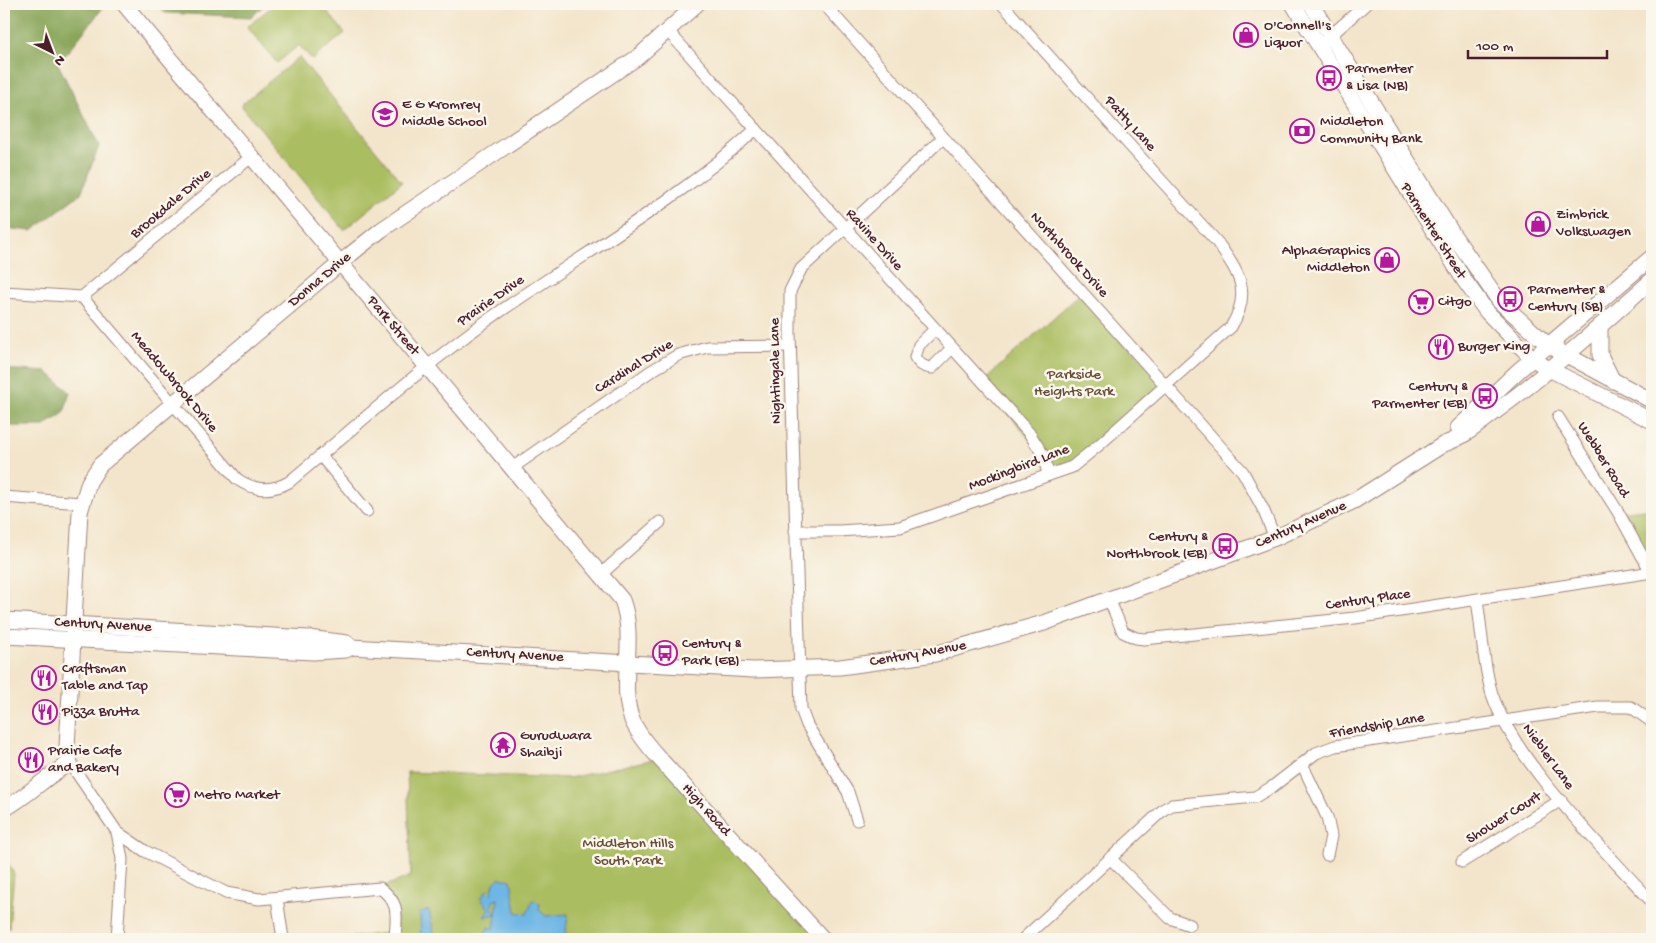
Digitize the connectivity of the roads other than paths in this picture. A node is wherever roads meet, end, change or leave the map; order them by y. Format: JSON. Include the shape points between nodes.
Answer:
{"nodes":[{"id":1,"x":124,"y":4,"type":"edge"},
{"id":2,"x":697,"y":4,"type":"edge"},
{"id":3,"x":824,"y":4,"type":"edge"},
{"id":4,"x":1002,"y":4,"type":"edge"},
{"id":5,"x":1293,"y":4,"type":"edge"},
{"id":6,"x":1311,"y":4,"type":"edge"},
{"id":7,"x":1366,"y":4,"type":"edge"},
{"id":8,"x":667,"y":30,"type":"junction"},
{"id":9,"x":1325,"y":41,"type":"junction"},
{"id":10,"x":756,"y":129,"type":"junction"},
{"id":11,"x":943,"y":138,"type":"junction"},
{"id":12,"x":251,"y":157,"type":"junction"},
{"id":13,"x":844,"y":228,"type":"junction"},
{"id":14,"x":1652,"y":257,"type":"edge"},
{"id":15,"x":340,"y":263,"type":"junction"},
{"id":16,"x":1234,"y":266,"type":"joint"},
{"id":17,"x":1652,"y":280,"type":"edge"},
{"id":18,"x":4,"y":292,"type":"edge"},
{"id":19,"x":82,"y":297,"type":"junction"},
{"id":20,"x":1600,"y":326,"type":"junction"},
{"id":21,"x":935,"y":329,"type":"junction"},
{"id":22,"x":1548,"y":345,"type":"junction"},
{"id":23,"x":790,"y":346,"type":"junction"},
{"id":24,"x":952,"y":348,"type":"junction"},
{"id":25,"x":1565,"y":356,"type":"junction"},
{"id":26,"x":1533,"y":359,"type":"junction"},
{"id":27,"x":427,"y":366,"type":"junction"},
{"id":28,"x":1549,"y":369,"type":"junction"},
{"id":29,"x":1613,"y":381,"type":"junction"},
{"id":30,"x":1165,"y":385,"type":"junction"},
{"id":31,"x":1652,"y":400,"type":"edge"},
{"id":32,"x":173,"y":403,"type":"junction"},
{"id":33,"x":1558,"y":417,"type":"dead end"},
{"id":34,"x":1652,"y":421,"type":"edge"},
{"id":35,"x":1444,"y":444,"type":"junction"},
{"id":36,"x":320,"y":456,"type":"junction"},
{"id":37,"x":512,"y":468,"type":"junction"},
{"id":38,"x":1048,"y":475,"type":"junction"},
{"id":39,"x":245,"y":484,"type":"joint"},
{"id":40,"x":4,"y":497,"type":"edge"},
{"id":41,"x":81,"y":502,"type":"junction"},
{"id":42,"x":368,"y":511,"type":"dead end"},
{"id":43,"x":660,"y":522,"type":"dead end"},
{"id":44,"x":795,"y":531,"type":"junction"},
{"id":45,"x":1274,"y":538,"type":"junction"},
{"id":46,"x":1652,"y":572,"type":"edge"},
{"id":47,"x":601,"y":574,"type":"junction"},
{"id":48,"x":1109,"y":599,"type":"junction"},
{"id":49,"x":1477,"y":600,"type":"junction"},
{"id":50,"x":4,"y":620,"type":"edge"},
{"id":51,"x":74,"y":624,"type":"junction"},
{"id":52,"x":4,"y":636,"type":"edge"},
{"id":53,"x":72,"y":641,"type":"junction"},
{"id":54,"x":351,"y":646,"type":"junction"},
{"id":55,"x":629,"y":662,"type":"junction"},
{"id":56,"x":800,"y":669,"type":"junction"},
{"id":57,"x":1505,"y":722,"type":"junction"},
{"id":58,"x":1652,"y":722,"type":"edge"},
{"id":59,"x":70,"y":763,"type":"junction"},
{"id":60,"x":1302,"y":764,"type":"junction"},
{"id":61,"x":1561,"y":800,"type":"junction"},
{"id":62,"x":4,"y":809,"type":"edge"},
{"id":63,"x":857,"y":820,"type":"dead end"},
{"id":64,"x":117,"y":832,"type":"junction"},
{"id":65,"x":1327,"y":854,"type":"dead end"},
{"id":66,"x":1110,"y":858,"type":"junction"},
{"id":67,"x":1462,"y":862,"type":"dead end"},
{"id":68,"x":277,"y":898,"type":"junction"},
{"id":69,"x":1652,"y":902,"type":"edge"},
{"id":70,"x":1190,"y":925,"type":"dead end"},
{"id":71,"x":117,"y":939,"type":"edge"},
{"id":72,"x":282,"y":939,"type":"edge"},
{"id":73,"x":395,"y":939,"type":"edge"},
{"id":74,"x":823,"y":939,"type":"edge"},
{"id":75,"x":1023,"y":939,"type":"edge"}],
"edges":[{"from":1,"to":12,"type":"street","name":"Park Street"},
{"from":2,"to":8,"type":"street","name":"Donna Drive"},
{"from":3,"to":11,"type":"street","name":"Northbrook Drive"},
{"from":4,"to":16,"type":"street","name":"Patty Lane","via":[[1217,242]]},
{"from":5,"to":9,"type":"street","name":"Parmenter Street"},
{"from":6,"to":9,"type":"street","name":"Parmenter Street"},
{"from":7,"to":9,"type":"street"},
{"from":8,"to":10,"type":"street","name":"Ravine Drive"},
{"from":8,"to":15,"type":"street","name":"Donna Drive","via":[[638,57],[381,230]]},
{"from":9,"to":22,"type":"street","name":"Parmenter Street","via":[[1482,279],[1500,302]]},
{"from":9,"to":26,"type":"street","name":"Parmenter Street","via":[[1477,300]]},
{"from":10,"to":13,"type":"street","name":"Ravine Drive"},
{"from":10,"to":27,"type":"street","name":"Prairie Drive","via":[[720,162],[486,321]]},
{"from":11,"to":13,"type":"street","name":"Nightingale Lane"},
{"from":11,"to":30,"type":"street","name":"Northbrook Drive"},
{"from":12,"to":15,"type":"street","name":"Park Street"},
{"from":12,"to":19,"type":"street","name":"Brookdale Drive"},
{"from":13,"to":21,"type":"street","name":"Ravine Drive"},
{"from":13,"to":23,"type":"street","name":"Nightingale Lane","via":[[801,269],[794,281],[790,291]]},
{"from":14,"to":22,"type":"street","name":"Century Avenue"},
{"from":15,"to":27,"type":"street","name":"Park Street"},
{"from":15,"to":32,"type":"street","name":"Donna Drive"},
{"from":16,"to":30,"type":"street","name":"Mockingbird Lane","via":[[1242,288],[1235,322]]},
{"from":17,"to":20,"type":"street","name":"Century Avenue"},
{"from":18,"to":19,"type":"street"},
{"from":19,"to":32,"type":"street","name":"Meadowbrook Drive"},
{"from":20,"to":25,"type":"street","name":"Century Avenue"},
{"from":20,"to":29,"type":"street","via":[[1600,355]]},
{"from":21,"to":24,"type":"street","name":"Ravine Drive"},
{"from":21,"to":24,"type":"street","via":[[916,351],[918,362],[932,368]]},
{"from":22,"to":25,"type":"street","name":"Parmenter Street"},
{"from":22,"to":26,"type":"street","name":"Century Avenue"},
{"from":23,"to":37,"type":"street","name":"Cardinal Drive","via":[[707,347],[678,355]]},
{"from":23,"to":44,"type":"street","name":"Nightingale Lane"},
{"from":24,"to":38,"type":"street","name":"Ravine Drive","via":[[1029,433],[1044,456]]},
{"from":25,"to":28,"type":"street","name":"Century Avenue"},
{"from":25,"to":29,"type":"street","name":"Parmenter Street"},
{"from":26,"to":28,"type":"street","name":"Parmenter Street"},
{"from":26,"to":35,"type":"street","name":"Century Avenue","via":[[1452,432]]},
{"from":27,"to":36,"type":"street","name":"Prairie Drive"},
{"from":27,"to":37,"type":"street","name":"Park Street"},
{"from":28,"to":34,"type":"street","name":"Parmenter Street"},
{"from":28,"to":35,"type":"street","name":"Century Avenue","via":[[1458,440]]},
{"from":29,"to":31,"type":"street","name":"Parmenter Street"},
{"from":30,"to":38,"type":"street","name":"Mockingbird Lane","via":[[1075,465]]},
{"from":30,"to":45,"type":"street","name":"Northbrook Drive","via":[[1243,472]]},
{"from":32,"to":39,"type":"street","name":"Meadowbrook Drive"},
{"from":32,"to":41,"type":"street","name":"Donna Drive","via":[[100,465]]},
{"from":33,"to":46,"type":"street","name":"Webber Road"},
{"from":35,"to":45,"type":"street","name":"Century Avenue","via":[[1354,501]]},
{"from":36,"to":39,"type":"street","name":"Prairie Drive","via":[[283,485],[268,489]]},
{"from":36,"to":42,"type":"street"},
{"from":37,"to":47,"type":"street","name":"Park Street"},
{"from":38,"to":44,"type":"street","name":"Mockingbird Lane","via":[[900,527]]},
{"from":40,"to":41,"type":"street"},
{"from":41,"to":51,"type":"street","name":"Donna Drive"},
{"from":43,"to":47,"type":"street"},
{"from":44,"to":56,"type":"street","name":"Nightingale Lane"},
{"from":45,"to":48,"type":"street","name":"Century Avenue"},
{"from":46,"to":49,"type":"street","name":"Century Place"},
{"from":47,"to":55,"type":"street","name":"Park Street","via":[[622,600],[627,615]]},
{"from":48,"to":49,"type":"street","name":"Century Place","via":[[1123,632],[1144,639],[1355,618]]},
{"from":48,"to":56,"type":"street","name":"Century Avenue","via":[[1012,634],[943,652],[876,663]]},
{"from":49,"to":57,"type":"street","name":"Niebler Lane","via":[[1490,686]]},
{"from":50,"to":51,"type":"street","name":"Century Avenue"},
{"from":51,"to":53,"type":"street","name":"Donna Drive"},
{"from":51,"to":54,"type":"street","name":"Century Avenue","via":[[308,638]]},
{"from":52,"to":53,"type":"street","name":"Century Avenue"},
{"from":53,"to":54,"type":"street","name":"Century Avenue","via":[[313,652],[346,650]]},
{"from":53,"to":59,"type":"street","name":"Donna Drive","via":[[67,747]]},
{"from":54,"to":55,"type":"street","name":"Century Avenue"},
{"from":55,"to":56,"type":"street","name":"Century Avenue","via":[[753,670]]},
{"from":55,"to":74,"type":"street","name":"High Road","via":[[632,718],[649,746]]},
{"from":56,"to":63,"type":"street","name":"Nightingale Lane","via":[[801,709],[807,725],[848,792]]},
{"from":57,"to":58,"type":"street","name":"Friendship Lane","via":[[1592,708],[1631,707]]},
{"from":57,"to":60,"type":"street","name":"Friendship Lane","via":[[1336,746]]},
{"from":57,"to":61,"type":"street","name":"Niebler Lane","via":[[1542,778]]},
{"from":59,"to":62,"type":"street"},
{"from":59,"to":64,"type":"street"},
{"from":60,"to":65,"type":"street","via":[[1326,817],[1331,836]]},
{"from":60,"to":66,"type":"street","name":"Friendship Lane","via":[[1255,797],[1164,808]]},
{"from":61,"to":67,"type":"street","name":"Shower Court"},
{"from":61,"to":69,"type":"street","name":"Niebler Lane"},
{"from":64,"to":68,"type":"street","via":[[145,851],[226,893],[259,899]]},
{"from":64,"to":71,"type":"street","via":[[122,859]]},
{"from":66,"to":70,"type":"street","via":[[1170,918]]},
{"from":66,"to":75,"type":"street","name":"Friendship Lane"},
{"from":68,"to":72,"type":"street"},
{"from":68,"to":73,"type":"street","via":[[380,888],[392,897],[397,910]]}]}
